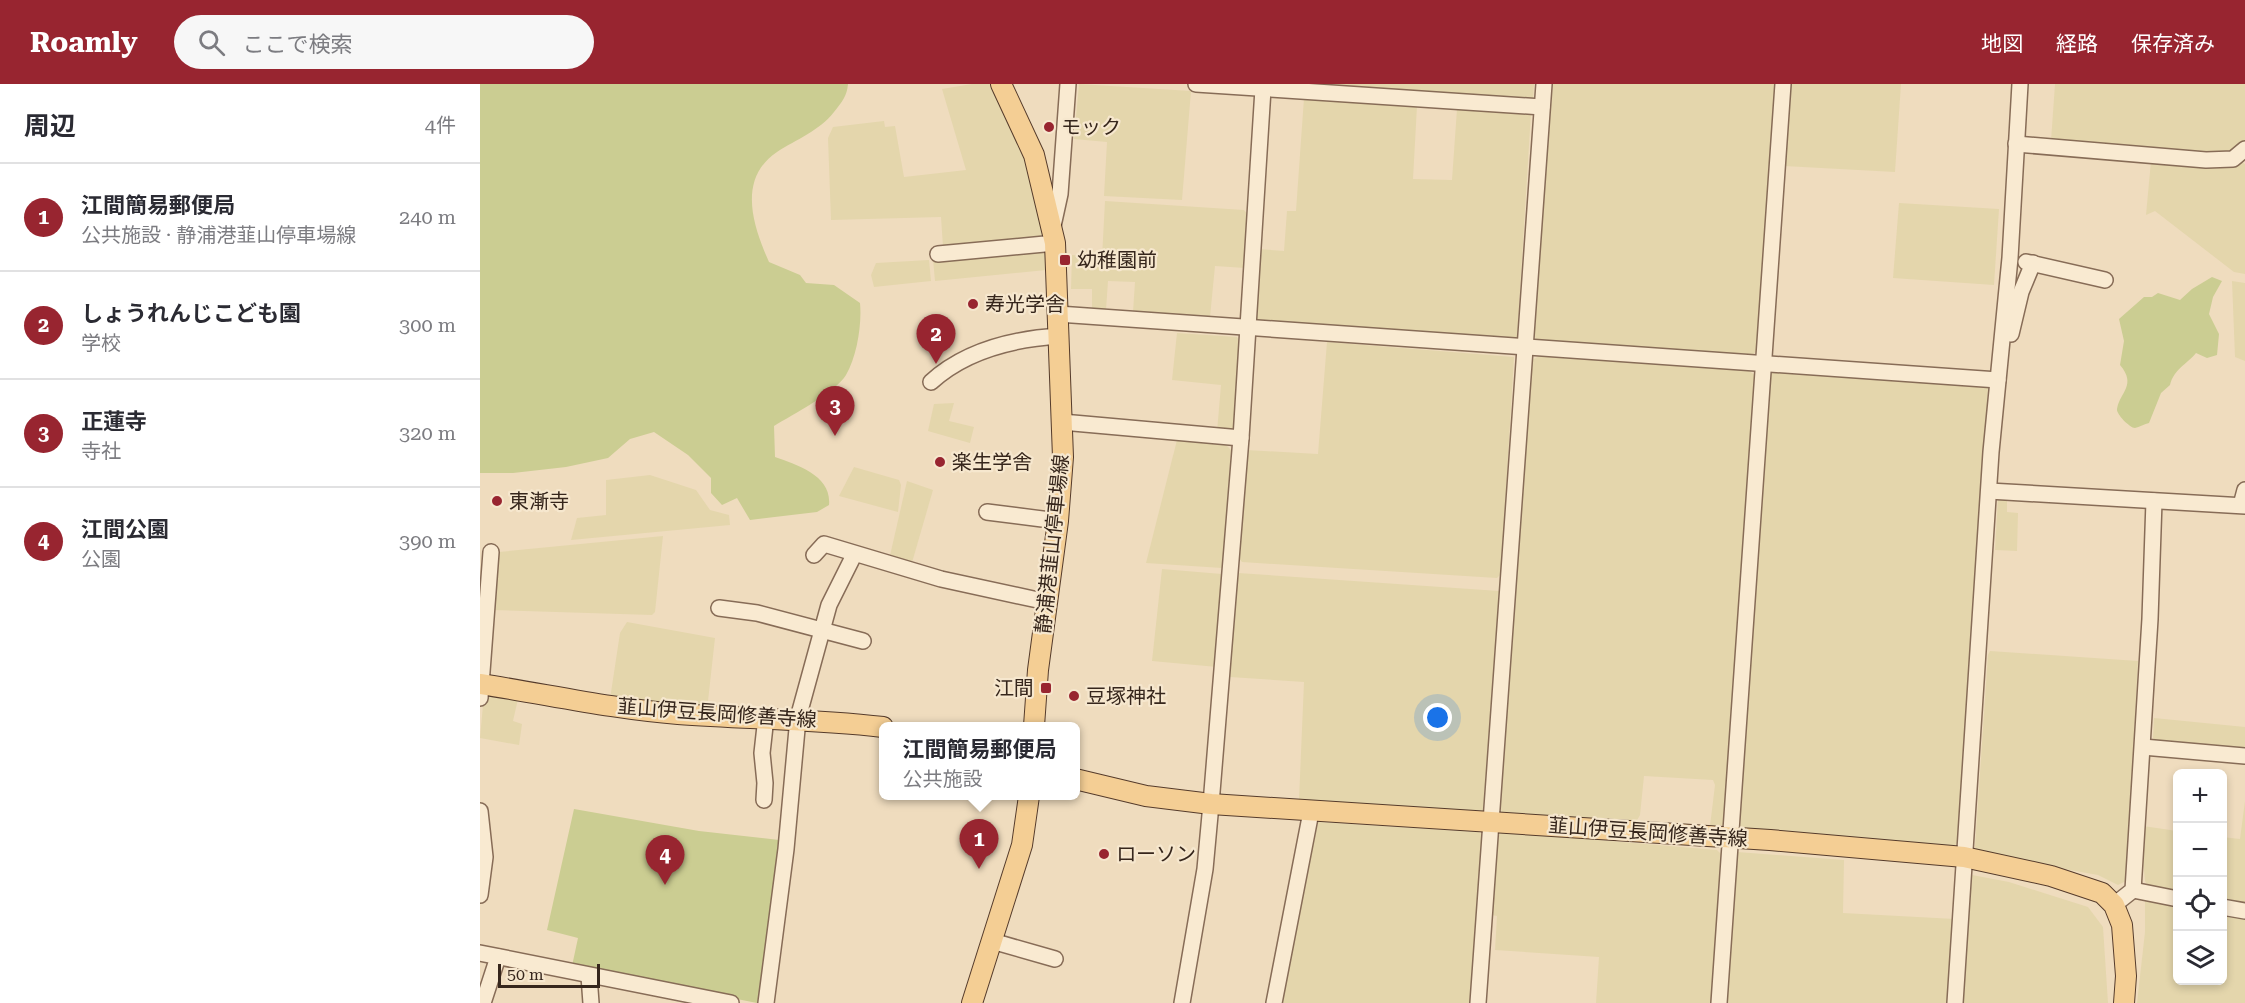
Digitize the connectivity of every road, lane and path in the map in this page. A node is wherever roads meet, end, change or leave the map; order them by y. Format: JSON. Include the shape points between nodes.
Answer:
{"nodes":[{"id":1,"x":1000,"y":84,"type":"edge"},
{"id":2,"x":1068,"y":84,"type":"edge"},
{"id":3,"x":1196,"y":84,"type":"edge"},
{"id":4,"x":1544,"y":84,"type":"edge"},
{"id":5,"x":1783,"y":84,"type":"edge"},
{"id":6,"x":2020,"y":84,"type":"edge"},
{"id":7,"x":1263,"y":89,"type":"junction"},
{"id":8,"x":1542,"y":107,"type":"junction"},
{"id":9,"x":2016,"y":144,"type":"junction"},
{"id":10,"x":2245,"y":149,"type":"edge"},
{"id":11,"x":1054,"y":234,"type":"junction"},
{"id":12,"x":938,"y":254,"type":"dead end"},
{"id":13,"x":2010,"y":258,"type":"junction"},
{"id":14,"x":2033,"y":263,"type":"junction"},
{"id":15,"x":2105,"y":280,"type":"dead end"},
{"id":16,"x":1058,"y":314,"type":"junction"},
{"id":17,"x":1247,"y":328,"type":"junction"},
{"id":18,"x":1059,"y":336,"type":"junction"},
{"id":19,"x":1526,"y":347,"type":"junction"},
{"id":20,"x":1764,"y":364,"type":"junction"},
{"id":21,"x":1998,"y":377,"type":"junction"},
{"id":22,"x":932,"y":382,"type":"dead end"},
{"id":23,"x":1062,"y":422,"type":"junction"},
{"id":24,"x":1241,"y":438,"type":"junction"},
{"id":25,"x":1989,"y":490,"type":"junction"},
{"id":26,"x":2245,"y":490,"type":"edge"},
{"id":27,"x":2154,"y":501,"type":"junction"},
{"id":28,"x":2243,"y":506,"type":"edge"},
{"id":29,"x":987,"y":512,"type":"dead end"},
{"id":30,"x":1058,"y":521,"type":"junction"},
{"id":31,"x":491,"y":552,"type":"dead end"},
{"id":32,"x":814,"y":555,"type":"dead end"},
{"id":33,"x":854,"y":555,"type":"junction"},
{"id":34,"x":1047,"y":602,"type":"junction"},
{"id":35,"x":719,"y":608,"type":"dead end"},
{"id":36,"x":822,"y":630,"type":"junction"},
{"id":37,"x":863,"y":641,"type":"dead end"},
{"id":38,"x":481,"y":689,"type":"edge"},
{"id":39,"x":766,"y":717,"type":"junction"},
{"id":40,"x":798,"y":718,"type":"junction"},
{"id":41,"x":1034,"y":722,"type":"edge"},
{"id":42,"x":879,"y":727,"type":"edge"},
{"id":43,"x":2143,"y":747,"type":"junction"},
{"id":44,"x":2245,"y":756,"type":"edge"},
{"id":45,"x":1080,"y":780,"type":"edge"},
{"id":46,"x":764,"y":800,"type":"dead end"},
{"id":47,"x":1028,"y":800,"type":"edge"},
{"id":48,"x":1212,"y":804,"type":"junction"},
{"id":49,"x":480,"y":811,"type":"edge"},
{"id":50,"x":1311,"y":812,"type":"junction"},
{"id":51,"x":1492,"y":821,"type":"junction"},
{"id":52,"x":1732,"y":838,"type":"junction"},
{"id":53,"x":1964,"y":856,"type":"junction"},
{"id":54,"x":2133,"y":890,"type":"junction"},
{"id":55,"x":480,"y":895,"type":"edge"},
{"id":56,"x":2173,"y":898,"type":"edge"},
{"id":57,"x":2114,"y":905,"type":"junction"},
{"id":58,"x":2227,"y":908,"type":"edge"},
{"id":59,"x":2245,"y":911,"type":"edge"},
{"id":60,"x":992,"y":941,"type":"junction"},
{"id":61,"x":480,"y":953,"type":"edge"},
{"id":62,"x":498,"y":957,"type":"junction"},
{"id":63,"x":1055,"y":958,"type":"dead end"},
{"id":64,"x":589,"y":976,"type":"junction"},
{"id":65,"x":701,"y":1000,"type":"edge"},
{"id":66,"x":483,"y":1003,"type":"edge"},
{"id":67,"x":591,"y":1003,"type":"edge"},
{"id":68,"x":730,"y":1003,"type":"edge"},
{"id":69,"x":766,"y":1003,"type":"edge"},
{"id":70,"x":972,"y":1003,"type":"edge"},
{"id":71,"x":1182,"y":1003,"type":"edge"},
{"id":72,"x":1275,"y":1003,"type":"edge"},
{"id":73,"x":1478,"y":1003,"type":"edge"},
{"id":74,"x":1719,"y":1003,"type":"edge"},
{"id":75,"x":1955,"y":1003,"type":"edge"},
{"id":76,"x":2124,"y":1003,"type":"edge"}],
"edges":[{"from":1,"to":11,"type":"main road","name":"静浦港韮山停車場線","via":[[1034,155]]},
{"from":2,"to":11,"type":"street"},
{"from":3,"to":7,"type":"street"},
{"from":4,"to":8,"type":"street"},
{"from":5,"to":20,"type":"street"},
{"from":6,"to":9,"type":"street"},
{"from":7,"to":8,"type":"street"},
{"from":7,"to":17,"type":"street"},
{"from":8,"to":19,"type":"street"},
{"from":9,"to":10,"type":"street","via":[[2206,160],[2233,159]]},
{"from":9,"to":13,"type":"street"},
{"from":11,"to":12,"type":"street"},
{"from":11,"to":16,"type":"main road","name":"静浦港韮山停車場線"},
{"from":13,"to":14,"type":"street"},
{"from":13,"to":21,"type":"street"},
{"from":14,"to":15,"type":"street"},
{"from":14,"to":21,"type":"street","via":[[2013,322],[2007,360]]},
{"from":16,"to":17,"type":"street"},
{"from":16,"to":18,"type":"main road","name":"静浦港韮山停車場線"},
{"from":17,"to":19,"type":"street"},
{"from":17,"to":24,"type":"street"},
{"from":18,"to":22,"type":"street","via":[[994,346],[945,369]]},
{"from":18,"to":23,"type":"main road","name":"静浦港韮山停車場線"},
{"from":19,"to":20,"type":"street"},
{"from":19,"to":51,"type":"street"},
{"from":20,"to":21,"type":"street"},
{"from":20,"to":52,"type":"street"},
{"from":21,"to":25,"type":"street"},
{"from":23,"to":24,"type":"street"},
{"from":23,"to":30,"type":"main road","name":"静浦港韮山停車場線"},
{"from":24,"to":48,"type":"street"},
{"from":25,"to":27,"type":"street"},
{"from":25,"to":53,"type":"street"},
{"from":26,"to":28,"type":"street"},
{"from":27,"to":28,"type":"street"},
{"from":27,"to":43,"type":"street"},
{"from":29,"to":30,"type":"street"},
{"from":30,"to":34,"type":"main road","name":"静浦港韮山停車場線"},
{"from":31,"to":38,"type":"street"},
{"from":32,"to":33,"type":"street","via":[[824,544]]},
{"from":33,"to":34,"type":"street"},
{"from":33,"to":36,"type":"street","via":[[829,604]]},
{"from":34,"to":41,"type":"main road","name":"静浦港韮山停車場線"},
{"from":35,"to":36,"type":"street","via":[[757,613]]},
{"from":36,"to":37,"type":"street"},
{"from":36,"to":40,"type":"street"},
{"from":38,"to":39,"type":"main road","name":"韮山伊豆長岡修善寺線","via":[[629,709]]},
{"from":39,"to":40,"type":"main road","name":"韮山伊豆長岡修善寺線"},
{"from":39,"to":46,"type":"street","via":[[762,753]]},
{"from":40,"to":42,"type":"main road","name":"韮山伊豆長岡修善寺線"},
{"from":40,"to":69,"type":"street"},
{"from":43,"to":44,"type":"street"},
{"from":43,"to":54,"type":"street"},
{"from":45,"to":48,"type":"main road","name":"韮山伊豆長岡修善寺線","via":[[1146,796]]},
{"from":47,"to":60,"type":"main road","via":[[1022,845]]},
{"from":48,"to":50,"type":"main road","name":"韮山伊豆長岡修善寺線"},
{"from":48,"to":71,"type":"street"},
{"from":49,"to":55,"type":"street","via":[[485,856]]},
{"from":50,"to":51,"type":"main road","name":"韮山伊豆長岡修善寺線"},
{"from":50,"to":72,"type":"street"},
{"from":51,"to":52,"type":"main road","name":"韮山伊豆長岡修善寺線"},
{"from":51,"to":73,"type":"street"},
{"from":52,"to":53,"type":"main road","name":"韮山伊豆長岡修善寺線"},
{"from":52,"to":74,"type":"street"},
{"from":53,"to":57,"type":"main road","name":"韮山伊豆長岡修善寺線","via":[[2082,885],[2102,893]]},
{"from":53,"to":75,"type":"street"},
{"from":54,"to":56,"type":"street"},
{"from":54,"to":57,"type":"street"},
{"from":57,"to":76,"type":"main road","via":[[2124,939]]},
{"from":58,"to":59,"type":"street"},
{"from":60,"to":63,"type":"street"},
{"from":60,"to":70,"type":"main road"},
{"from":61,"to":62,"type":"street"},
{"from":62,"to":64,"type":"street"},
{"from":62,"to":66,"type":"street"},
{"from":64,"to":65,"type":"street"},
{"from":64,"to":67,"type":"street"},
{"from":65,"to":68,"type":"street"}]}
